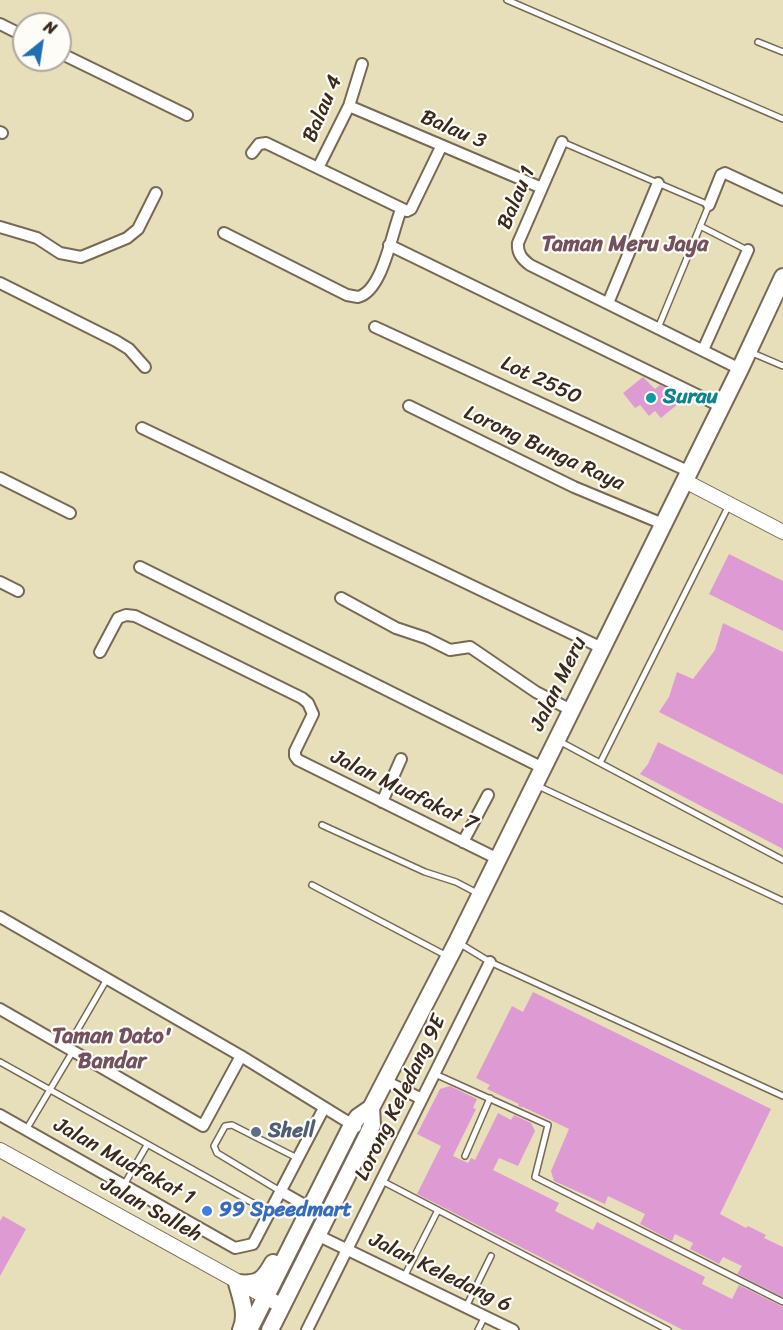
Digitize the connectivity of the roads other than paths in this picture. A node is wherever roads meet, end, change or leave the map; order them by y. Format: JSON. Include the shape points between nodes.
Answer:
{"nodes":[{"id":1,"x":507,"y":0,"type":"edge"},
{"id":2,"x":758,"y":42,"type":"dead end"},
{"id":3,"x":783,"y":52,"type":"edge"},
{"id":4,"x":72,"y":59,"type":"edge"},
{"id":5,"x":362,"y":64,"type":"dead end"},
{"id":6,"x":349,"y":106,"type":"junction"},
{"id":7,"x":188,"y":115,"type":"dead end"},
{"id":8,"x":783,"y":118,"type":"edge"},
{"id":9,"x":562,"y":142,"type":"joint"},
{"id":10,"x":441,"y":147,"type":"junction"},
{"id":11,"x":252,"y":153,"type":"dead end"},
{"id":12,"x":318,"y":168,"type":"junction"},
{"id":13,"x":658,"y":183,"type":"junction"},
{"id":14,"x":542,"y":188,"type":"junction"},
{"id":15,"x":156,"y":193,"type":"dead end"},
{"id":16,"x":783,"y":200,"type":"edge"},
{"id":17,"x":710,"y":205,"type":"junction"},
{"id":18,"x":401,"y":210,"type":"junction"},
{"id":19,"x":700,"y":226,"type":"junction"},
{"id":20,"x":0,"y":227,"type":"edge"},
{"id":21,"x":224,"y":233,"type":"dead end"},
{"id":22,"x":389,"y":245,"type":"junction"},
{"id":23,"x":748,"y":250,"type":"joint"},
{"id":24,"x":0,"y":283,"type":"edge"},
{"id":25,"x":781,"y":288,"type":"edge"},
{"id":26,"x":608,"y":303,"type":"junction"},
{"id":27,"x":375,"y":327,"type":"dead end"},
{"id":28,"x":658,"y":328,"type":"junction"},
{"id":29,"x":703,"y":350,"type":"junction"},
{"id":30,"x":749,"y":351,"type":"junction"},
{"id":31,"x":783,"y":366,"type":"edge"},
{"id":32,"x":145,"y":367,"type":"dead end"},
{"id":33,"x":740,"y":369,"type":"junction"},
{"id":34,"x":409,"y":406,"type":"dead end"},
{"id":35,"x":722,"y":407,"type":"junction"},
{"id":36,"x":142,"y":428,"type":"dead end"},
{"id":37,"x":687,"y":477,"type":"junction"},
{"id":38,"x":0,"y":478,"type":"edge"},
{"id":39,"x":729,"y":505,"type":"junction"},
{"id":40,"x":70,"y":513,"type":"dead end"},
{"id":41,"x":663,"y":524,"type":"junction"},
{"id":42,"x":783,"y":532,"type":"edge"},
{"id":43,"x":140,"y":567,"type":"dead end"},
{"id":44,"x":0,"y":582,"type":"edge"},
{"id":45,"x":18,"y":591,"type":"dead end"},
{"id":46,"x":341,"y":598,"type":"dead end"},
{"id":47,"x":602,"y":648,"type":"junction"},
{"id":48,"x":100,"y":652,"type":"dead end"},
{"id":49,"x":571,"y":710,"type":"junction"},
{"id":50,"x":556,"y":740,"type":"junction"},
{"id":51,"x":401,"y":759,"type":"dead end"},
{"id":52,"x":600,"y":763,"type":"junction"},
{"id":53,"x":543,"y":768,"type":"junction"},
{"id":54,"x":535,"y":784,"type":"junction"},
{"id":55,"x":488,"y":795,"type":"dead end"},
{"id":56,"x":382,"y":802,"type":"junction"},
{"id":57,"x":322,"y":825,"type":"dead end"},
{"id":58,"x":463,"y":842,"type":"junction"},
{"id":59,"x":498,"y":859,"type":"junction"},
{"id":60,"x":783,"y":860,"type":"edge"},
{"id":61,"x":312,"y":885,"type":"dead end"},
{"id":62,"x":480,"y":895,"type":"junction"},
{"id":63,"x":783,"y":901,"type":"edge"},
{"id":64,"x":0,"y":917,"type":"edge"},
{"id":65,"x":453,"y":950,"type":"junction"},
{"id":66,"x":490,"y":963,"type":"junction"},
{"id":67,"x":107,"y":979,"type":"junction"},
{"id":68,"x":0,"y":1009,"type":"edge"},
{"id":69,"x":70,"y":1049,"type":"junction"},
{"id":70,"x":241,"y":1056,"type":"junction"},
{"id":71,"x":0,"y":1062,"type":"edge"},
{"id":72,"x":435,"y":1074,"type":"junction"},
{"id":73,"x":385,"y":1081,"type":"junction"},
{"id":74,"x":50,"y":1090,"type":"junction"},
{"id":75,"x":783,"y":1096,"type":"edge"},
{"id":76,"x":490,"y":1098,"type":"junction"},
{"id":77,"x":422,"y":1100,"type":"junction"},
{"id":78,"x":324,"y":1108,"type":"junction"},
{"id":79,"x":371,"y":1108,"type":"junction"},
{"id":80,"x":0,"y":1115,"type":"edge"},
{"id":81,"x":352,"y":1125,"type":"junction"},
{"id":82,"x":26,"y":1130,"type":"junction"},
{"id":83,"x":368,"y":1134,"type":"junction"},
{"id":84,"x":147,"y":1145,"type":"junction"},
{"id":85,"x":0,"y":1150,"type":"edge"},
{"id":86,"x":465,"y":1156,"type":"dead end"},
{"id":87,"x":297,"y":1158,"type":"junction"},
{"id":88,"x":382,"y":1181,"type":"junction"},
{"id":89,"x":124,"y":1185,"type":"junction"},
{"id":90,"x":280,"y":1191,"type":"junction"},
{"id":91,"x":310,"y":1208,"type":"junction"},
{"id":92,"x":438,"y":1210,"type":"junction"},
{"id":93,"x":269,"y":1212,"type":"junction"},
{"id":94,"x":300,"y":1228,"type":"junction"},
{"id":95,"x":318,"y":1235,"type":"junction"},
{"id":96,"x":348,"y":1250,"type":"junction"},
{"id":97,"x":491,"y":1256,"type":"dead end"},
{"id":98,"x":404,"y":1277,"type":"junction"},
{"id":99,"x":237,"y":1283,"type":"junction"},
{"id":100,"x":264,"y":1297,"type":"junction"},
{"id":101,"x":783,"y":1302,"type":"edge"},
{"id":102,"x":282,"y":1306,"type":"junction"},
{"id":103,"x":466,"y":1307,"type":"junction"},
{"id":104,"x":485,"y":1316,"type":"junction"},
{"id":105,"x":241,"y":1330,"type":"edge"},
{"id":106,"x":249,"y":1330,"type":"edge"},
{"id":107,"x":270,"y":1330,"type":"edge"},
{"id":108,"x":307,"y":1330,"type":"edge"},
{"id":109,"x":478,"y":1330,"type":"edge"},
{"id":110,"x":513,"y":1330,"type":"edge"},
{"id":111,"x":668,"y":1330,"type":"edge"}],
"edges":[{"from":1,"to":8,"type":"lane"},
{"from":2,"to":3,"type":"lane"},
{"from":4,"to":7,"type":"street"},
{"from":5,"to":6,"type":"street","name":"Balau 4"},
{"from":6,"to":10,"type":"street","name":"Balau 3"},
{"from":6,"to":12,"type":"street","name":"Balau 4"},
{"from":9,"to":13,"type":"lane","name":"Balau 1"},
{"from":9,"to":14,"type":"street","name":"Balau 1"},
{"from":10,"to":14,"type":"street","name":"Balau 3"},
{"from":10,"to":18,"type":"street","via":[[411,209]]},
{"from":11,"to":12,"type":"street","via":[[259,144],[266,143]]},
{"from":12,"to":18,"type":"street"},
{"from":13,"to":17,"type":"lane","name":"Balau 1"},
{"from":13,"to":26,"type":"street"},
{"from":14,"to":26,"type":"street","name":"Balau 1","via":[[518,243],[522,259]]},
{"from":15,"to":20,"type":"street","via":[[138,230],[81,257],[60,253],[37,238]]},
{"from":16,"to":17,"type":"street","via":[[725,173]]},
{"from":17,"to":19,"type":"lane"},
{"from":18,"to":22,"type":"street"},
{"from":19,"to":23,"type":"lane"},
{"from":19,"to":28,"type":"lane"},
{"from":21,"to":22,"type":"street","via":[[353,297],[369,292]]},
{"from":22,"to":35,"type":"street"},
{"from":23,"to":29,"type":"street"},
{"from":24,"to":32,"type":"street","via":[[116,341]]},
{"from":25,"to":30,"type":"main road","name":"Jalan Meru"},
{"from":26,"to":28,"type":"street","name":"Balau 1"},
{"from":27,"to":37,"type":"street","name":"Lot 2550"},
{"from":28,"to":29,"type":"street","name":"Balau 1"},
{"from":29,"to":33,"type":"street","name":"Balau 1"},
{"from":30,"to":31,"type":"lane"},
{"from":30,"to":33,"type":"main road","name":"Jalan Meru"},
{"from":33,"to":35,"type":"main road","name":"Jalan Meru"},
{"from":34,"to":41,"type":"street","name":"Lorong Bunga Raya","via":[[574,487]]},
{"from":35,"to":37,"type":"main road","name":"Jalan Meru"},
{"from":36,"to":47,"type":"street"},
{"from":37,"to":39,"type":"street"},
{"from":37,"to":41,"type":"main road","name":"Jalan Meru"},
{"from":38,"to":40,"type":"street"},
{"from":39,"to":42,"type":"street"},
{"from":39,"to":52,"type":"lane"},
{"from":41,"to":47,"type":"main road","name":"Jalan Meru"},
{"from":43,"to":53,"type":"street"},
{"from":44,"to":45,"type":"street"},
{"from":46,"to":49,"type":"street","via":[[396,628],[450,650],[470,647],[536,692]]},
{"from":47,"to":49,"type":"main road","name":"Jalan Meru"},
{"from":48,"to":56,"type":"street","name":"Jalan Muafakat 7","via":[[118,618],[135,616],[302,698],[313,714],[295,756]]},
{"from":49,"to":50,"type":"main road","name":"Jalan Meru"},
{"from":50,"to":52,"type":"lane"},
{"from":50,"to":53,"type":"main road","name":"Jalan Meru"},
{"from":51,"to":56,"type":"street"},
{"from":52,"to":60,"type":"lane"},
{"from":53,"to":54,"type":"main road","name":"Jalan Meru"},
{"from":54,"to":59,"type":"main road","name":"Jalan Meru"},
{"from":54,"to":63,"type":"lane"},
{"from":55,"to":58,"type":"street"},
{"from":56,"to":58,"type":"street","name":"Jalan Muafakat 7"},
{"from":57,"to":62,"type":"lane"},
{"from":58,"to":59,"type":"street","name":"Jalan Muafakat 7"},
{"from":59,"to":62,"type":"main road","name":"Jalan Meru"},
{"from":61,"to":65,"type":"lane"},
{"from":62,"to":65,"type":"main road","name":"Jalan Meru"},
{"from":64,"to":67,"type":"street"},
{"from":65,"to":66,"type":"lane"},
{"from":65,"to":73,"type":"main road","name":"Jalan Meru"},
{"from":66,"to":72,"type":"street","name":"Lorong Keledang 9E"},
{"from":66,"to":75,"type":"lane"},
{"from":67,"to":69,"type":"lane"},
{"from":67,"to":70,"type":"street"},
{"from":68,"to":69,"type":"street"},
{"from":69,"to":70,"type":"street","via":[[203,1126]]},
{"from":69,"to":74,"type":"lane"},
{"from":70,"to":78,"type":"street"},
{"from":71,"to":74,"type":"lane"},
{"from":72,"to":76,"type":"lane"},
{"from":72,"to":77,"type":"street","name":"Lorong Keledang 9E"},
{"from":73,"to":77,"type":"street"},
{"from":73,"to":79,"type":"main road","name":"Jalan Meru"},
{"from":74,"to":82,"type":"lane"},
{"from":74,"to":84,"type":"lane"},
{"from":76,"to":86,"type":"lane"},
{"from":76,"to":101,"type":"lane","via":[[548,1125],[535,1177]]},
{"from":77,"to":88,"type":"street","name":"Lorong Keledang 9E"},
{"from":78,"to":81,"type":"street"},
{"from":78,"to":87,"type":"street","name":"Jalan Muafakat 1"},
{"from":79,"to":81,"type":"main road","name":"Jalan Meru"},
{"from":79,"to":83,"type":"main road","name":"Jalan Meru"},
{"from":80,"to":82,"type":"street","name":"Jalan Muafakat 1"},
{"from":81,"to":83,"type":"street"},
{"from":81,"to":91,"type":"main road","name":"Jalan Meru"},
{"from":82,"to":89,"type":"street","name":"Jalan Muafakat 1"},
{"from":83,"to":95,"type":"main road","name":"Jalan Meru"},
{"from":84,"to":89,"type":"lane"},
{"from":84,"to":93,"type":"lane"},
{"from":85,"to":99,"type":"street","name":"Jalan Salleh"},
{"from":87,"to":90,"type":"street","name":"Jalan Muafakat 1"},
{"from":87,"to":90,"type":"lane","via":[[232,1125],[225,1126],[214,1146],[217,1153]]},
{"from":88,"to":92,"type":"lane"},
{"from":88,"to":96,"type":"street","name":"Lorong Keledang 9E"},
{"from":89,"to":93,"type":"street","name":"Jalan Muafakat 1","via":[[235,1248],[253,1244]]},
{"from":90,"to":91,"type":"street"},
{"from":90,"to":93,"type":"street","name":"Jalan Muafakat 1"},
{"from":91,"to":94,"type":"main road","name":"Jalan Meru"},
{"from":92,"to":98,"type":"lane"},
{"from":92,"to":111,"type":"lane"},
{"from":94,"to":99,"type":"main road","via":[[286,1241],[265,1278],[252,1285]]},
{"from":94,"to":100,"type":"main road","name":"Jalan Meru"},
{"from":95,"to":96,"type":"street","name":"Jalan Keledang 6"},
{"from":95,"to":102,"type":"main road","name":"Jalan Meru"},
{"from":96,"to":98,"type":"street","name":"Jalan Keledang 6"},
{"from":96,"to":108,"type":"street","name":"Lorong Keledang 9E"},
{"from":97,"to":103,"type":"lane"},
{"from":98,"to":103,"type":"street","name":"Jalan Keledang 6"},
{"from":99,"to":100,"type":"street","name":"Jalan Salleh"},
{"from":99,"to":105,"type":"main road","via":[[245,1322]]},
{"from":100,"to":102,"type":"street","name":"Jalan Salleh"},
{"from":100,"to":106,"type":"main road","name":"Jalan Meru"},
{"from":102,"to":107,"type":"main road","name":"Jalan Meru"},
{"from":103,"to":104,"type":"street","name":"Jalan Keledang 6"},
{"from":104,"to":109,"type":"lane"},
{"from":104,"to":110,"type":"street","name":"Jalan Keledang 6"}]}
